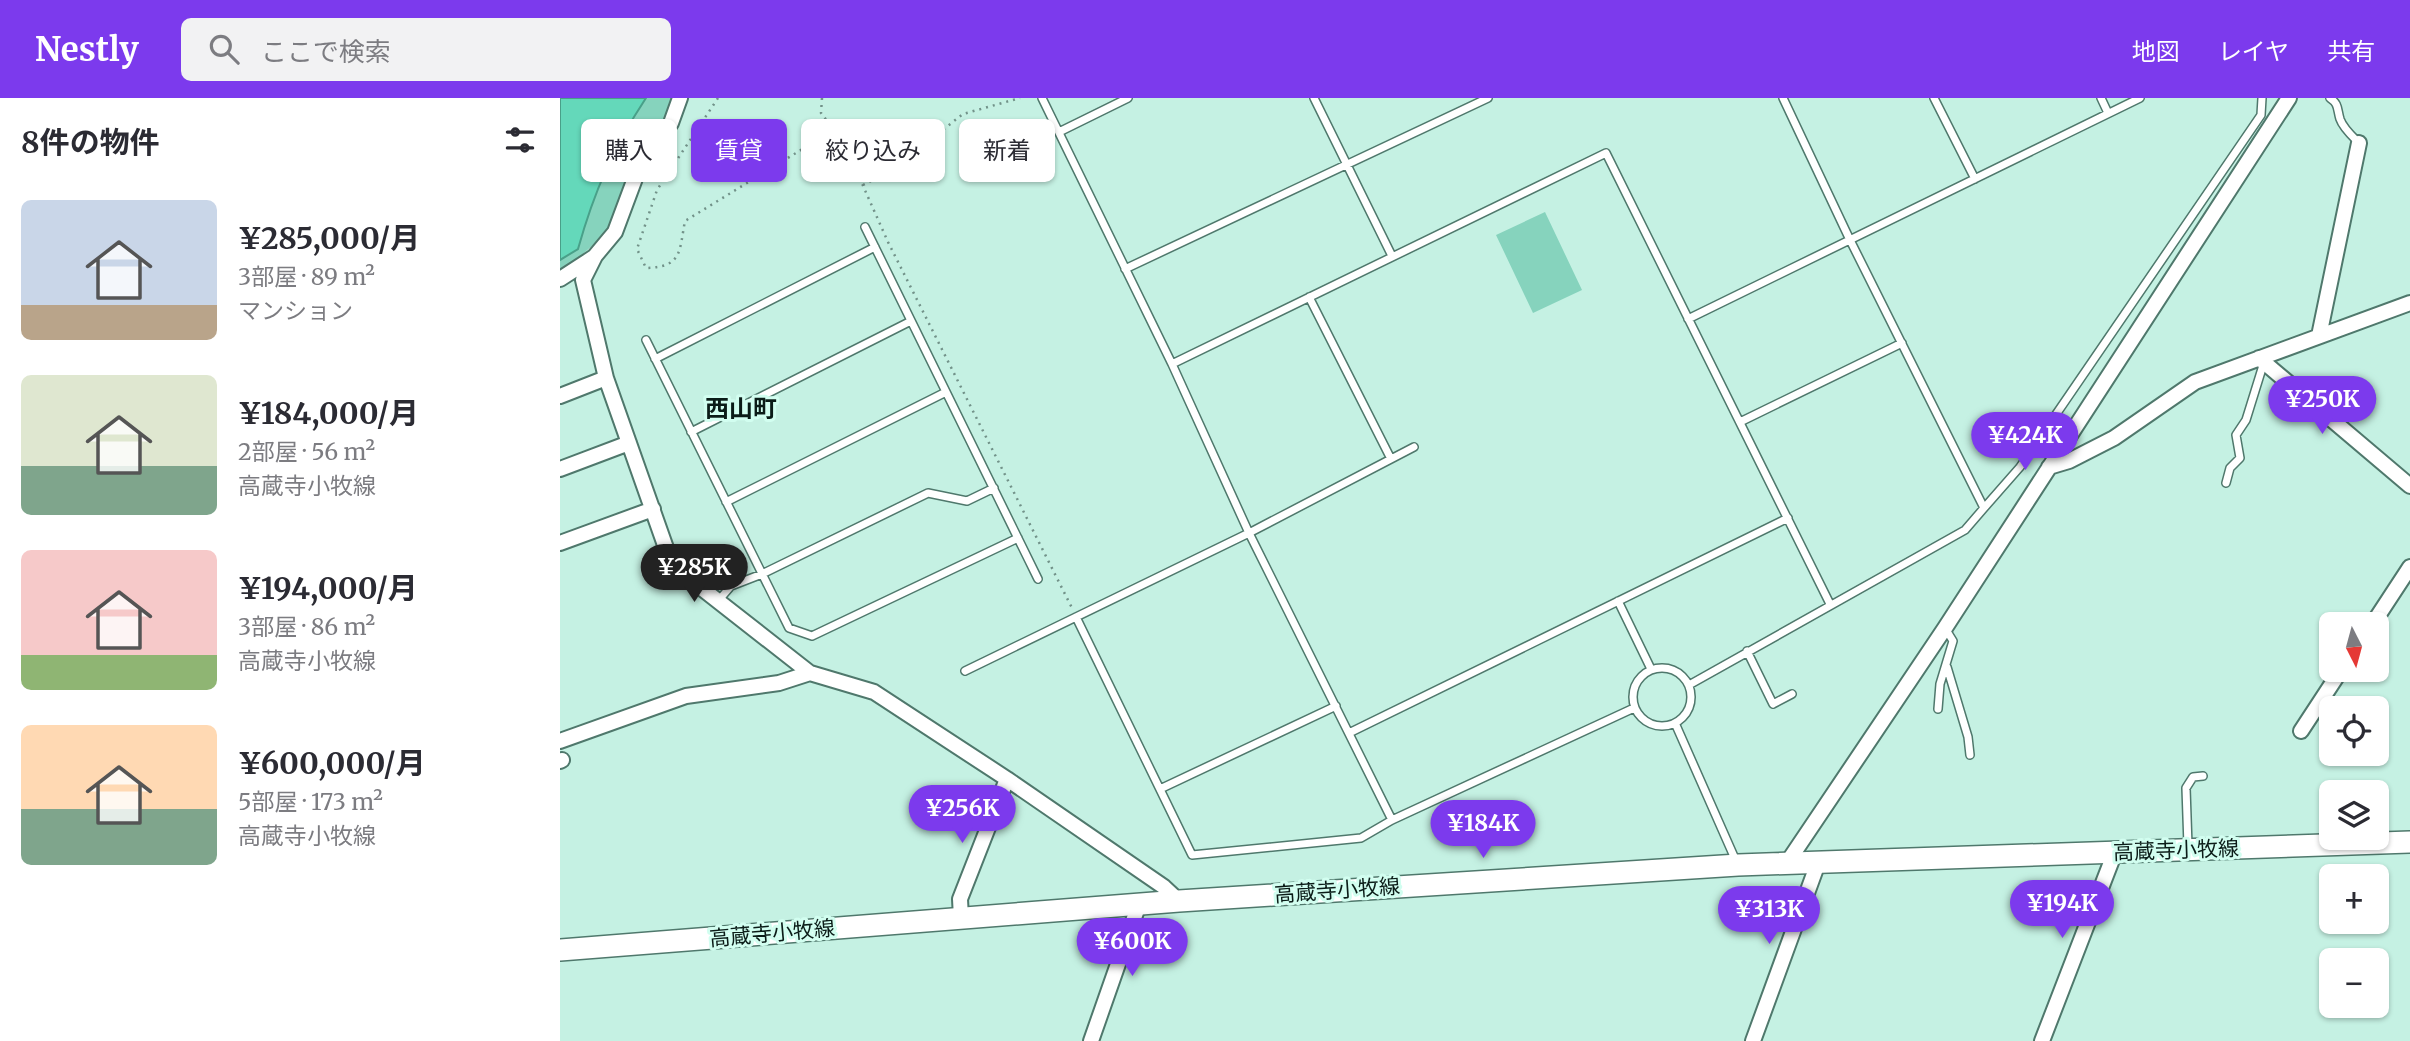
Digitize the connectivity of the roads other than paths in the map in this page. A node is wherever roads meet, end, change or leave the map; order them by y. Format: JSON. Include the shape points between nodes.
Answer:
{"nodes":[{"id":1,"x":680,"y":98,"type":"edge"},
{"id":2,"x":1042,"y":98,"type":"edge"},
{"id":3,"x":1128,"y":98,"type":"edge"},
{"id":4,"x":1314,"y":98,"type":"edge"},
{"id":5,"x":1488,"y":98,"type":"edge"},
{"id":6,"x":1783,"y":98,"type":"edge"},
{"id":7,"x":1934,"y":98,"type":"edge"},
{"id":8,"x":2101,"y":98,"type":"edge"},
{"id":9,"x":2140,"y":98,"type":"edge"},
{"id":10,"x":2262,"y":98,"type":"edge"},
{"id":11,"x":2289,"y":98,"type":"edge"},
{"id":12,"x":2330,"y":98,"type":"edge"},
{"id":13,"x":2108,"y":113,"type":"junction"},
{"id":14,"x":1059,"y":132,"type":"junction"},
{"id":15,"x":2359,"y":143,"type":"joint"},
{"id":16,"x":1347,"y":165,"type":"junction"},
{"id":17,"x":1975,"y":179,"type":"junction"},
{"id":18,"x":865,"y":228,"type":"dead end"},
{"id":19,"x":1850,"y":240,"type":"junction"},
{"id":20,"x":875,"y":247,"type":"junction"},
{"id":21,"x":595,"y":256,"type":"junction"},
{"id":22,"x":1392,"y":256,"type":"junction"},
{"id":23,"x":1125,"y":269,"type":"junction"},
{"id":24,"x":560,"y":279,"type":"edge"},
{"id":25,"x":1309,"y":296,"type":"junction"},
{"id":26,"x":2410,"y":303,"type":"edge"},
{"id":27,"x":1688,"y":319,"type":"junction"},
{"id":28,"x":911,"y":321,"type":"junction"},
{"id":29,"x":2319,"y":336,"type":"junction"},
{"id":30,"x":646,"y":340,"type":"dead end"},
{"id":31,"x":1902,"y":343,"type":"junction"},
{"id":32,"x":655,"y":359,"type":"junction"},
{"id":33,"x":2261,"y":360,"type":"junction"},
{"id":34,"x":1171,"y":364,"type":"junction"},
{"id":35,"x":606,"y":378,"type":"junction"},
{"id":36,"x":946,"y":392,"type":"junction"},
{"id":37,"x":560,"y":396,"type":"edge"},
{"id":38,"x":1740,"y":422,"type":"junction"},
{"id":39,"x":691,"y":432,"type":"junction"},
{"id":40,"x":629,"y":443,"type":"junction"},
{"id":41,"x":1414,"y":446,"type":"dead end"},
{"id":42,"x":1391,"y":459,"type":"junction"},
{"id":43,"x":2049,"y":467,"type":"junction"},
{"id":44,"x":560,"y":469,"type":"edge"},
{"id":45,"x":2226,"y":483,"type":"dead end"},
{"id":46,"x":2410,"y":486,"type":"edge"},
{"id":47,"x":993,"y":488,"type":"junction"},
{"id":48,"x":726,"y":502,"type":"junction"},
{"id":49,"x":1984,"y":508,"type":"junction"},
{"id":50,"x":653,"y":509,"type":"junction"},
{"id":51,"x":1788,"y":518,"type":"junction"},
{"id":52,"x":1249,"y":533,"type":"junction"},
{"id":53,"x":1018,"y":538,"type":"junction"},
{"id":54,"x":560,"y":543,"type":"edge"},
{"id":55,"x":2410,"y":567,"type":"edge"},
{"id":56,"x":762,"y":573,"type":"junction"},
{"id":57,"x":1038,"y":579,"type":"dead end"},
{"id":58,"x":718,"y":601,"type":"junction"},
{"id":59,"x":1618,"y":601,"type":"junction"},
{"id":60,"x":1830,"y":604,"type":"junction"},
{"id":61,"x":2381,"y":612,"type":"edge"},
{"id":62,"x":1076,"y":617,"type":"junction"},
{"id":63,"x":1945,"y":628,"type":"junction"},
{"id":64,"x":1747,"y":651,"type":"junction"},
{"id":65,"x":1947,"y":667,"type":"junction"},
{"id":66,"x":1651,"y":669,"type":"junction"},
{"id":67,"x":965,"y":671,"type":"dead end"},
{"id":68,"x":810,"y":673,"type":"junction"},
{"id":69,"x":2334,"y":682,"type":"edge"},
{"id":70,"x":1689,"y":685,"type":"junction"},
{"id":71,"x":1792,"y":694,"type":"dead end"},
{"id":72,"x":1336,"y":706,"type":"junction"},
{"id":73,"x":1634,"y":708,"type":"junction"},
{"id":74,"x":1938,"y":709,"type":"dead end"},
{"id":75,"x":1675,"y":723,"type":"junction"},
{"id":76,"x":2301,"y":731,"type":"dead end"},
{"id":77,"x":1349,"y":733,"type":"junction"},
{"id":78,"x":560,"y":741,"type":"edge"},
{"id":79,"x":1970,"y":755,"type":"dead end"},
{"id":80,"x":2203,"y":776,"type":"dead end"},
{"id":81,"x":1007,"y":779,"type":"junction"},
{"id":82,"x":1160,"y":789,"type":"junction"},
{"id":83,"x":1391,"y":820,"type":"junction"},
{"id":84,"x":2410,"y":842,"type":"edge"},
{"id":85,"x":2189,"y":850,"type":"junction"},
{"id":86,"x":2115,"y":852,"type":"junction"},
{"id":87,"x":1787,"y":863,"type":"junction"},
{"id":88,"x":1818,"y":863,"type":"junction"},
{"id":89,"x":1738,"y":865,"type":"junction"},
{"id":90,"x":1179,"y":901,"type":"junction"},
{"id":91,"x":1139,"y":904,"type":"junction"},
{"id":92,"x":961,"y":918,"type":"junction"},
{"id":93,"x":560,"y":950,"type":"edge"},
{"id":94,"x":1091,"y":1041,"type":"edge"},
{"id":95,"x":1753,"y":1041,"type":"edge"},
{"id":96,"x":2042,"y":1041,"type":"edge"}],
"edges":[{"from":1,"to":21,"type":"street","via":[[671,123],[637,173],[615,232]]},
{"from":2,"to":14,"type":"lane"},
{"from":3,"to":14,"type":"lane"},
{"from":4,"to":16,"type":"lane"},
{"from":5,"to":16,"type":"lane"},
{"from":6,"to":19,"type":"lane"},
{"from":7,"to":17,"type":"lane"},
{"from":8,"to":13,"type":"lane"},
{"from":9,"to":13,"type":"lane"},
{"from":10,"to":49,"type":"lane","via":[[2261,116],[2020,467]]},
{"from":11,"to":43,"type":"street"},
{"from":12,"to":15,"type":"lane"},
{"from":13,"to":17,"type":"lane"},
{"from":14,"to":23,"type":"lane"},
{"from":15,"to":29,"type":"street"},
{"from":16,"to":22,"type":"lane"},
{"from":16,"to":23,"type":"lane"},
{"from":17,"to":19,"type":"lane"},
{"from":18,"to":20,"type":"lane"},
{"from":19,"to":27,"type":"lane"},
{"from":19,"to":31,"type":"lane"},
{"from":20,"to":28,"type":"lane"},
{"from":20,"to":32,"type":"lane"},
{"from":21,"to":24,"type":"street"},
{"from":21,"to":35,"type":"street","via":[[583,280]]},
{"from":22,"to":25,"type":"lane"},
{"from":22,"to":27,"type":"lane","via":[[1606,153]]},
{"from":23,"to":34,"type":"lane"},
{"from":25,"to":34,"type":"lane"},
{"from":25,"to":42,"type":"lane"},
{"from":26,"to":29,"type":"street"},
{"from":27,"to":38,"type":"lane"},
{"from":28,"to":36,"type":"lane"},
{"from":28,"to":39,"type":"lane"},
{"from":29,"to":33,"type":"street"},
{"from":30,"to":32,"type":"lane"},
{"from":31,"to":38,"type":"lane"},
{"from":31,"to":49,"type":"lane"},
{"from":32,"to":39,"type":"lane"},
{"from":33,"to":43,"type":"street","via":[[2195,382],[2114,438]]},
{"from":33,"to":45,"type":"lane","via":[[2246,420],[2236,435],[2240,458],[2230,468]]},
{"from":33,"to":46,"type":"street"},
{"from":34,"to":52,"type":"lane"},
{"from":35,"to":37,"type":"street"},
{"from":35,"to":40,"type":"street"},
{"from":36,"to":47,"type":"lane"},
{"from":36,"to":48,"type":"lane"},
{"from":38,"to":51,"type":"lane"},
{"from":39,"to":48,"type":"lane"},
{"from":40,"to":44,"type":"street"},
{"from":40,"to":50,"type":"street"},
{"from":41,"to":42,"type":"lane"},
{"from":42,"to":52,"type":"lane"},
{"from":43,"to":63,"type":"street"},
{"from":47,"to":53,"type":"lane"},
{"from":47,"to":56,"type":"lane","via":[[967,501],[928,493]]},
{"from":48,"to":56,"type":"lane"},
{"from":49,"to":60,"type":"lane","via":[[1965,530]]},
{"from":50,"to":54,"type":"street"},
{"from":50,"to":58,"type":"street","via":[[673,565]]},
{"from":51,"to":59,"type":"lane"},
{"from":51,"to":60,"type":"lane"},
{"from":52,"to":62,"type":"lane"},
{"from":52,"to":72,"type":"lane"},
{"from":53,"to":56,"type":"lane","via":[[811,636],[789,628]]},
{"from":53,"to":57,"type":"lane"},
{"from":55,"to":61,"type":"street"},
{"from":56,"to":58,"type":"lane","via":[[732,586]]},
{"from":58,"to":68,"type":"street"},
{"from":59,"to":66,"type":"lane"},
{"from":59,"to":77,"type":"lane"},
{"from":60,"to":64,"type":"lane"},
{"from":62,"to":67,"type":"lane"},
{"from":62,"to":82,"type":"lane"},
{"from":63,"to":65,"type":"lane","via":[[1953,641]]},
{"from":63,"to":87,"type":"street"},
{"from":64,"to":70,"type":"lane"},
{"from":64,"to":71,"type":"lane","via":[[1773,704]]},
{"from":65,"to":74,"type":"lane"},
{"from":65,"to":79,"type":"lane"},
{"from":66,"to":70,"type":"lane","via":[[1673,669]]},
{"from":66,"to":73,"type":"lane","via":[[1634,685]]},
{"from":68,"to":78,"type":"street","via":[[779,683],[686,696]]},
{"from":68,"to":81,"type":"street","via":[[874,692]]},
{"from":69,"to":76,"type":"street"},
{"from":70,"to":75,"type":"lane","via":[[1690,707]]},
{"from":72,"to":77,"type":"lane"},
{"from":72,"to":82,"type":"lane"},
{"from":73,"to":75,"type":"lane","via":[[1651,725]]},
{"from":73,"to":83,"type":"lane"},
{"from":75,"to":89,"type":"lane"},
{"from":77,"to":83,"type":"lane"},
{"from":80,"to":85,"type":"lane","via":[[2193,777],[2186,788]]},
{"from":81,"to":90,"type":"street"},
{"from":81,"to":92,"type":"street","via":[[960,899]]},
{"from":82,"to":83,"type":"lane","via":[[1192,855],[1361,838]]},
{"from":84,"to":85,"type":"main road","name":"高蔵寺小牧線"},
{"from":85,"to":86,"type":"main road","name":"高蔵寺小牧線"},
{"from":86,"to":88,"type":"main road","name":"高蔵寺小牧線"},
{"from":86,"to":96,"type":"street"},
{"from":87,"to":88,"type":"main road","name":"高蔵寺小牧線"},
{"from":87,"to":89,"type":"main road","name":"高蔵寺小牧線"},
{"from":88,"to":95,"type":"street"},
{"from":89,"to":90,"type":"main road","name":"高蔵寺小牧線"},
{"from":90,"to":91,"type":"main road","name":"高蔵寺小牧線"},
{"from":91,"to":92,"type":"main road","name":"高蔵寺小牧線"},
{"from":91,"to":94,"type":"street"},
{"from":92,"to":93,"type":"main road","name":"高蔵寺小牧線"}]}
